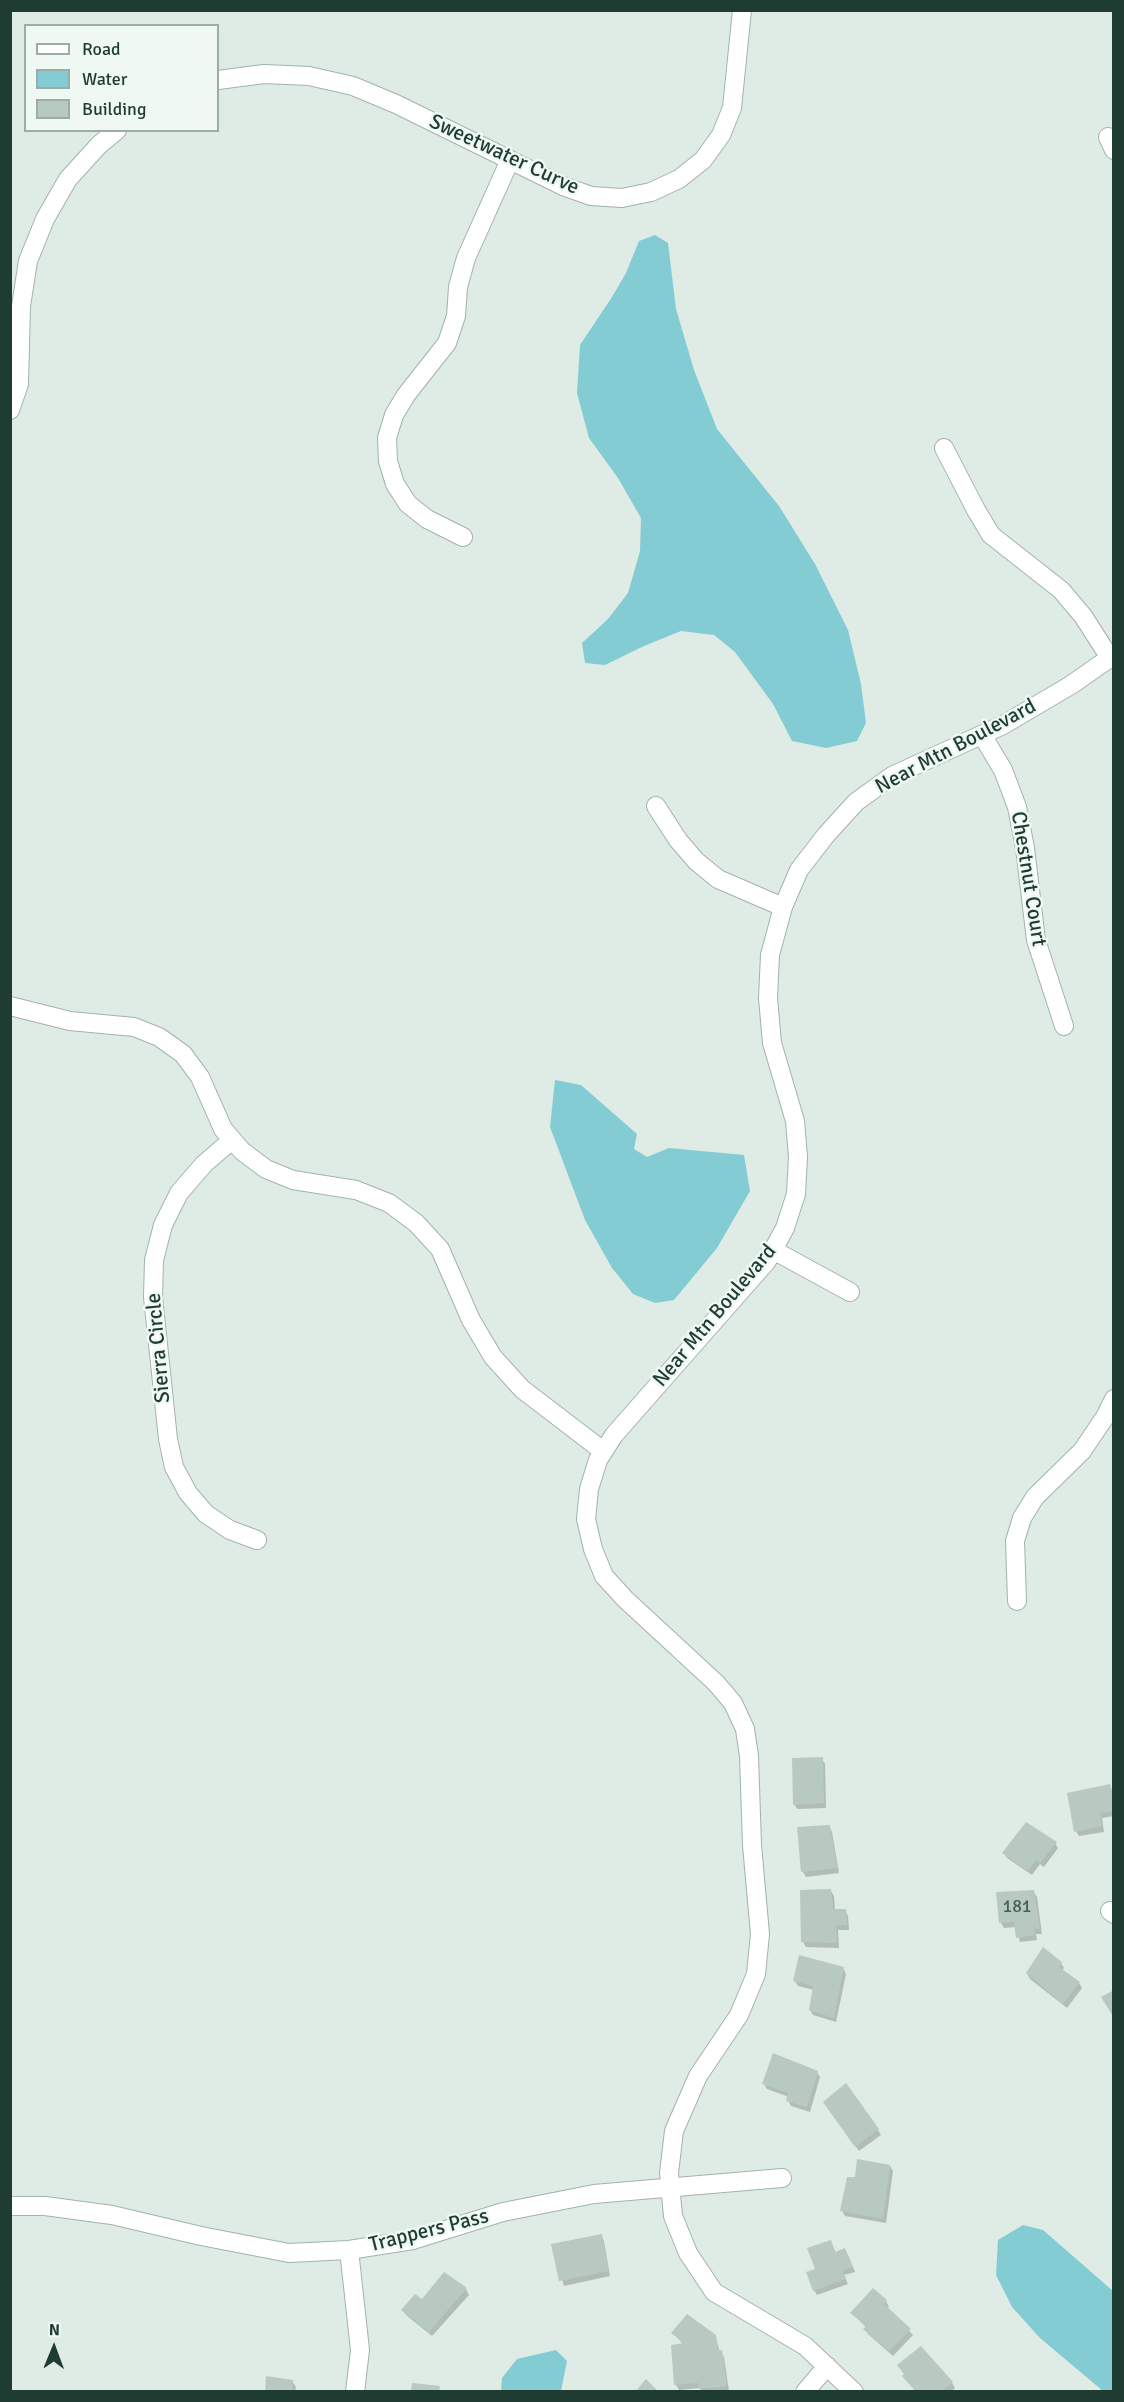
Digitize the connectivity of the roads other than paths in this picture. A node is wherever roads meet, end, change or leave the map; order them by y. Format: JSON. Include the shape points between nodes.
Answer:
{"nodes":[{"id":1,"x":742,"y":10,"type":"edge"},
{"id":2,"x":219,"y":80,"type":"edge"},
{"id":3,"x":115,"y":132,"type":"edge"},
{"id":4,"x":510,"y":160,"type":"junction"},
{"id":5,"x":10,"y":410,"type":"edge"},
{"id":6,"x":944,"y":448,"type":"dead end"},
{"id":7,"x":463,"y":537,"type":"dead end"},
{"id":8,"x":1112,"y":656,"type":"edge"},
{"id":9,"x":982,"y":735,"type":"junction"},
{"id":10,"x":656,"y":806,"type":"dead end"},
{"id":11,"x":783,"y":907,"type":"junction"},
{"id":12,"x":10,"y":1006,"type":"edge"},
{"id":13,"x":1064,"y":1026,"type":"dead end"},
{"id":14,"x":232,"y":1140,"type":"junction"},
{"id":15,"x":773,"y":1250,"type":"junction"},
{"id":16,"x":850,"y":1293,"type":"dead end"},
{"id":17,"x":1113,"y":1399,"type":"edge"},
{"id":18,"x":603,"y":1451,"type":"junction"},
{"id":19,"x":257,"y":1540,"type":"dead end"},
{"id":20,"x":1017,"y":1601,"type":"dead end"},
{"id":21,"x":782,"y":2178,"type":"dead end"},
{"id":22,"x":670,"y":2187,"type":"junction"},
{"id":23,"x":10,"y":2206,"type":"edge"},
{"id":24,"x":349,"y":2250,"type":"junction"},
{"id":25,"x":827,"y":2366,"type":"junction"},
{"id":26,"x":355,"y":2391,"type":"edge"},
{"id":27,"x":805,"y":2391,"type":"edge"},
{"id":28,"x":855,"y":2391,"type":"edge"}],
"edges":[{"from":1,"to":4,"type":"street","name":"Sweetwater Curve","via":[[732,108],[721,135],[703,160],[679,179],[651,192],[622,198],[591,196]]},
{"from":2,"to":4,"type":"street","name":"Sweetwater Curve","via":[[264,74],[309,76],[353,86]]},
{"from":3,"to":5,"type":"street","via":[[68,179],[45,219],[28,261],[21,306],[19,384]]},
{"from":4,"to":7,"type":"street","via":[[466,258],[447,344],[406,395],[387,438],[395,484],[408,504],[427,519]]},
{"from":6,"to":8,"type":"street","via":[[991,535],[1061,590]]},
{"from":8,"to":9,"type":"street","name":"Near Mtn Boulevard","via":[[1071,685]]},
{"from":9,"to":11,"type":"street","name":"Near Mtn Boulevard","via":[[892,776],[856,802],[799,870]]},
{"from":9,"to":13,"type":"street","name":"Chestnut Court","via":[[1003,770],[1017,807],[1036,940]]},
{"from":10,"to":11,"type":"street","via":[[678,840],[718,879]]},
{"from":11,"to":15,"type":"street","name":"Near Mtn Boulevard","via":[[770,955],[768,998],[772,1043],[795,1121],[798,1157],[795,1194]]},
{"from":12,"to":14,"type":"street","via":[[70,1021],[134,1027],[159,1037],[183,1054],[200,1077]]},
{"from":14,"to":18,"type":"street","via":[[266,1169],[293,1180],[356,1190],[389,1203],[416,1223],[440,1249],[471,1320],[493,1357],[522,1389]]},
{"from":14,"to":19,"type":"street","name":"Sierra Circle","via":[[179,1192],[163,1225],[154,1260],[153,1298],[174,1467],[188,1493],[206,1514],[230,1530]]},
{"from":15,"to":16,"type":"street"},
{"from":15,"to":18,"type":"street","name":"Near Mtn Boulevard"},
{"from":17,"to":20,"type":"street","via":[[1082,1450],[1035,1497],[1022,1518],[1015,1541]]},
{"from":18,"to":22,"type":"street","name":"Near Mtn Boulevard","via":[[589,1489],[586,1519],[604,1575],[733,1704],[745,1729],[749,1756],[760,1934],[756,1974],[739,2015],[698,2076],[674,2131]]},
{"from":21,"to":22,"type":"street","name":"Trappers Pass"},
{"from":22,"to":24,"type":"street","name":"Trappers Pass","via":[[594,2194],[503,2212],[413,2240]]},
{"from":22,"to":25,"type":"street","name":"Near Mtn Boulevard","via":[[673,2216],[688,2253],[714,2292],[805,2346]]},
{"from":23,"to":24,"type":"street","name":"Trappers Pass","via":[[45,2206],[112,2215],[289,2253]]},
{"from":24,"to":26,"type":"street","via":[[360,2350]]},
{"from":25,"to":27,"type":"street"},
{"from":25,"to":28,"type":"street","name":"Near Mtn Boulevard"}]}
